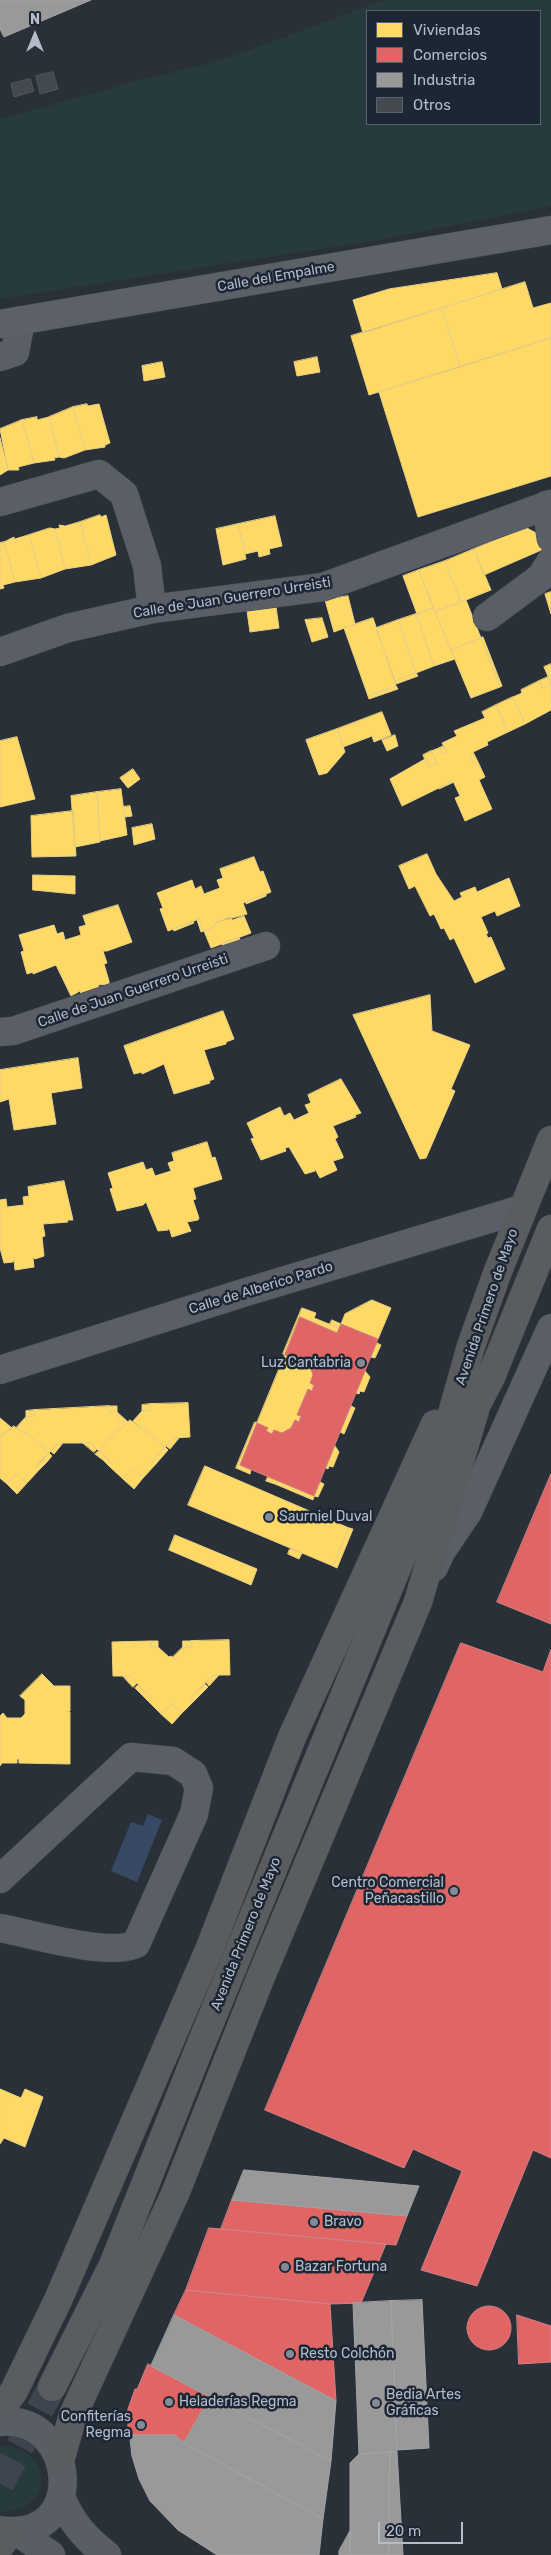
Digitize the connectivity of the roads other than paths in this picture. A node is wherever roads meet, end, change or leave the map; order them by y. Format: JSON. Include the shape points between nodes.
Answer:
{"nodes":[{"id":1,"x":551,"y":230,"type":"edge"},
{"id":2,"x":11,"y":322,"type":"edge"},
{"id":3,"x":0,"y":357,"type":"edge"},
{"id":4,"x":0,"y":502,"type":"edge"},
{"id":5,"x":548,"y":505,"type":"edge"},
{"id":6,"x":551,"y":538,"type":"edge"},
{"id":7,"x":551,"y":561,"type":"edge"},
{"id":8,"x":152,"y":609,"type":"junction"},
{"id":9,"x":487,"y":617,"type":"dead end"},
{"id":10,"x":0,"y":652,"type":"edge"},
{"id":11,"x":266,"y":946,"type":"dead end"},
{"id":12,"x":0,"y":1032,"type":"edge"},
{"id":13,"x":551,"y":1140,"type":"edge"},
{"id":14,"x":522,"y":1209,"type":"junction"},
{"id":15,"x":551,"y":1229,"type":"edge"},
{"id":16,"x":551,"y":1328,"type":"edge"},
{"id":17,"x":471,"y":1346,"type":"junction"},
{"id":18,"x":0,"y":1370,"type":"edge"},
{"id":19,"x":475,"y":1410,"type":"junction"},
{"id":20,"x":434,"y":1478,"type":"junction"},
{"id":21,"x":418,"y":1602,"type":"junction"},
{"id":22,"x":0,"y":1879,"type":"edge"},
{"id":23,"x":0,"y":1928,"type":"edge"},
{"id":24,"x":52,"y":2387,"type":"tunnel mouth"},
{"id":25,"x":0,"y":2410,"type":"edge"},
{"id":26,"x":0,"y":2422,"type":"edge"},
{"id":27,"x":60,"y":2461,"type":"junction"},
{"id":28,"x":61,"y":2498,"type":"junction"},
{"id":29,"x":7,"y":2535,"type":"edge"},
{"id":30,"x":51,"y":2555,"type":"edge"},
{"id":31,"x":107,"y":2555,"type":"edge"}],
"edges":[{"from":1,"to":2,"type":"main road","name":"Calle del Empalme"},
{"from":2,"to":3,"type":"street","via":[[15,352]]},
{"from":4,"to":8,"type":"street","via":[[99,474],[124,494],[148,566]]},
{"from":5,"to":6,"type":"street","name":"Calle de Juan Guerrero Urreisti"},
{"from":5,"to":8,"type":"street","name":"Calle de Juan Guerrero Urreisti","via":[[323,587]]},
{"from":7,"to":9,"type":"street","via":[[541,577]]},
{"from":8,"to":10,"type":"street","name":"Calle de Juan Guerrero Urreisti","via":[[68,628]]},
{"from":11,"to":12,"type":"street","name":"Calle de Juan Guerrero Urreisti","via":[[92,1006],[13,1031]]},
{"from":13,"to":14,"type":"highway","name":"Avenida Primero de Mayo"},
{"from":14,"to":17,"type":"highway","name":"Avenida Primero de Mayo"},
{"from":14,"to":18,"type":"street","name":"Calle de Alberico Pardo"},
{"from":15,"to":19,"type":"highway","name":"Avenida Primero de Mayo"},
{"from":16,"to":21,"type":"street","via":[[468,1512],[441,1552]]},
{"from":17,"to":20,"type":"highway","name":"Avenida Primero de Mayo"},
{"from":17,"to":25,"type":"highway","via":[[292,1737],[209,1950],[58,2300],[14,2391]]},
{"from":19,"to":20,"type":"highway","name":"Avenida Primero de Mayo"},
{"from":19,"to":21,"type":"highway"},
{"from":20,"to":24,"type":"highway","name":"Avenida Primero de Mayo","via":[[202,2040],[113,2265]]},
{"from":21,"to":27,"type":"highway","via":[[260,1979],[175,2194],[73,2415]]},
{"from":22,"to":23,"type":"street","via":[[131,1757],[174,1761],[193,1774],[199,1788],[194,1814],[136,1944],[126,1949],[104,1948]]},
{"from":26,"to":27,"type":"main road","via":[[30,2427],[51,2444]]},
{"from":27,"to":28,"type":"main road","via":[[63,2474]]},
{"from":28,"to":29,"type":"main road","via":[[48,2520],[36,2528]]},
{"from":28,"to":31,"type":"main road","via":[[73,2522],[92,2544]]},
{"from":29,"to":30,"type":"main road"}]}
